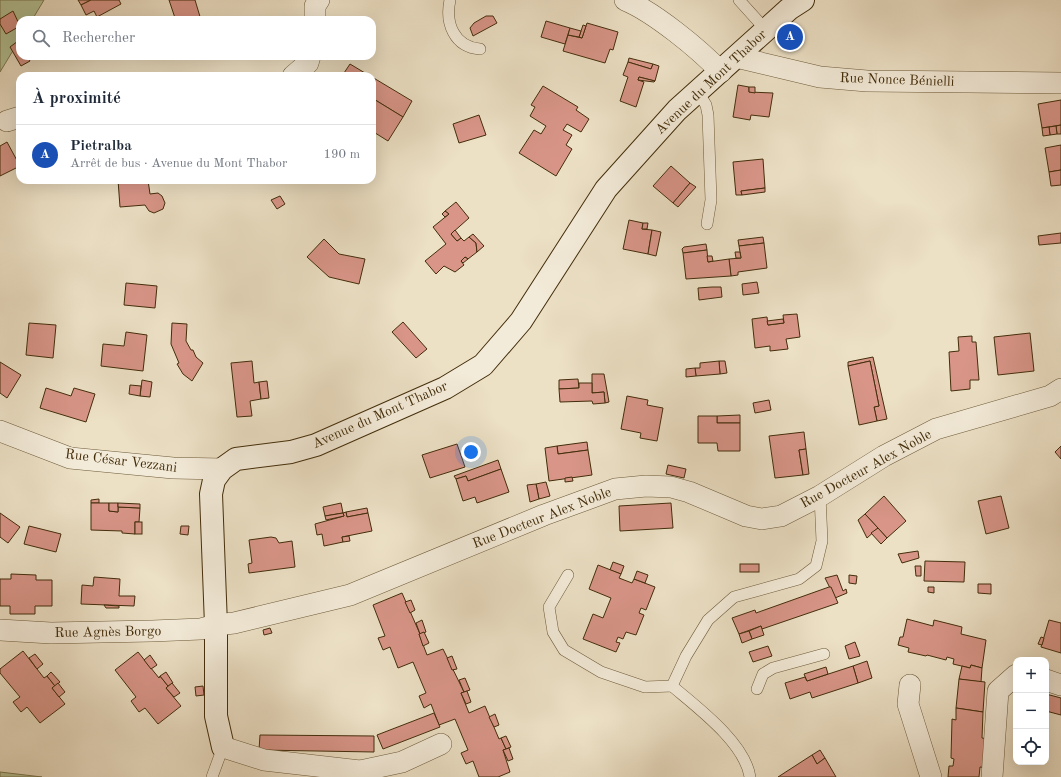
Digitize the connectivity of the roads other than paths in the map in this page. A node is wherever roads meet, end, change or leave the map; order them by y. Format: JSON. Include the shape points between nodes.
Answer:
{"nodes":[{"id":1,"x":319,"y":0,"type":"edge"},
{"id":2,"x":450,"y":0,"type":"edge"},
{"id":3,"x":625,"y":0,"type":"edge"},
{"id":4,"x":739,"y":0,"type":"edge"},
{"id":5,"x":792,"y":3,"type":"edge"},
{"id":6,"x":315,"y":16,"type":"edge"},
{"id":7,"x":766,"y":30,"type":"junction"},
{"id":8,"x":480,"y":49,"type":"dead end"},
{"id":9,"x":736,"y":57,"type":"junction"},
{"id":10,"x":309,"y":60,"type":"edge"},
{"id":11,"x":298,"y":72,"type":"edge"},
{"id":12,"x":721,"y":72,"type":"junction"},
{"id":13,"x":1061,"y":83,"type":"edge"},
{"id":14,"x":698,"y":92,"type":"junction"},
{"id":15,"x":707,"y":224,"type":"dead end"},
{"id":16,"x":1061,"y":389,"type":"edge"},
{"id":17,"x":0,"y":431,"type":"edge"},
{"id":18,"x":222,"y":469,"type":"junction"},
{"id":19,"x":820,"y":496,"type":"junction"},
{"id":20,"x":568,"y":575,"type":"dead end"},
{"id":21,"x":216,"y":625,"type":"junction"},
{"id":22,"x":0,"y":630,"type":"edge"},
{"id":23,"x":824,"y":654,"type":"dead end"},
{"id":24,"x":1013,"y":678,"type":"edge"},
{"id":25,"x":1049,"y":681,"type":"edge"},
{"id":26,"x":910,"y":684,"type":"dead end"},
{"id":27,"x":1061,"y":685,"type":"edge"},
{"id":28,"x":672,"y":686,"type":"junction"},
{"id":29,"x":757,"y":689,"type":"dead end"},
{"id":30,"x":441,"y":744,"type":"dead end"},
{"id":31,"x":224,"y":747,"type":"junction"},
{"id":32,"x":212,"y":777,"type":"edge"},
{"id":33,"x":750,"y":777,"type":"edge"},
{"id":34,"x":931,"y":777,"type":"edge"},
{"id":35,"x":992,"y":777,"type":"edge"}],
"edges":[{"from":1,"to":6,"type":"street"},
{"from":2,"to":8,"type":"lane","via":[[450,23],[456,36],[466,46]]},
{"from":3,"to":12,"type":"street","via":[[660,22],[705,56]]},
{"from":4,"to":7,"type":"lane"},
{"from":5,"to":7,"type":"street","name":"Avenue du Mont Thabor"},
{"from":7,"to":9,"type":"street","name":"Avenue du Mont Thabor"},
{"from":9,"to":12,"type":"street","name":"Avenue du Mont Thabor"},
{"from":9,"to":13,"type":"street","name":"Rue Nonce Bénielli","via":[[820,77],[883,81]]},
{"from":10,"to":11,"type":"street"},
{"from":12,"to":14,"type":"street","name":"Avenue du Mont Thabor"},
{"from":14,"to":15,"type":"lane","via":[[706,105],[708,115],[711,200]]},
{"from":14,"to":18,"type":"street","name":"Avenue du Mont Thabor","via":[[677,110],[606,189],[521,321],[482,365],[445,388],[316,445],[291,452],[236,459]]},
{"from":16,"to":19,"type":"street","name":"Rue Docteur Alex Noble","via":[[1050,396],[936,429],[884,456]]},
{"from":17,"to":18,"type":"street","name":"Rue César Vezzani","via":[[70,458],[173,468]]},
{"from":18,"to":21,"type":"street","name":"Avenue du Mont Thabor","via":[[214,480],[211,494]]},
{"from":19,"to":21,"type":"street","name":"Rue Docteur Alex Noble","via":[[781,516],[762,519],[746,516],[671,487],[615,489],[350,594],[234,623]]},
{"from":19,"to":28,"type":"lane","via":[[822,541],[816,566],[799,579],[734,597],[708,620],[686,656]]},
{"from":20,"to":28,"type":"lane","via":[[549,607],[553,632],[564,650],[601,672],[645,688]]},
{"from":21,"to":22,"type":"street","name":"Rue Agnès Borgo","via":[[201,629],[152,631],[51,633]]},
{"from":21,"to":31,"type":"street","name":"Avenue du Mont Thabor","via":[[216,716]]},
{"from":23,"to":29,"type":"lane","via":[[773,668],[763,674]]},
{"from":24,"to":35,"type":"street","via":[[998,691]]},
{"from":25,"to":27,"type":"street"},
{"from":26,"to":34,"type":"street","via":[[908,704]]},
{"from":28,"to":33,"type":"lane","via":[[722,729],[749,767]]},
{"from":30,"to":31,"type":"street","via":[[402,762],[360,771],[264,760]]},
{"from":31,"to":32,"type":"lane"}]}
